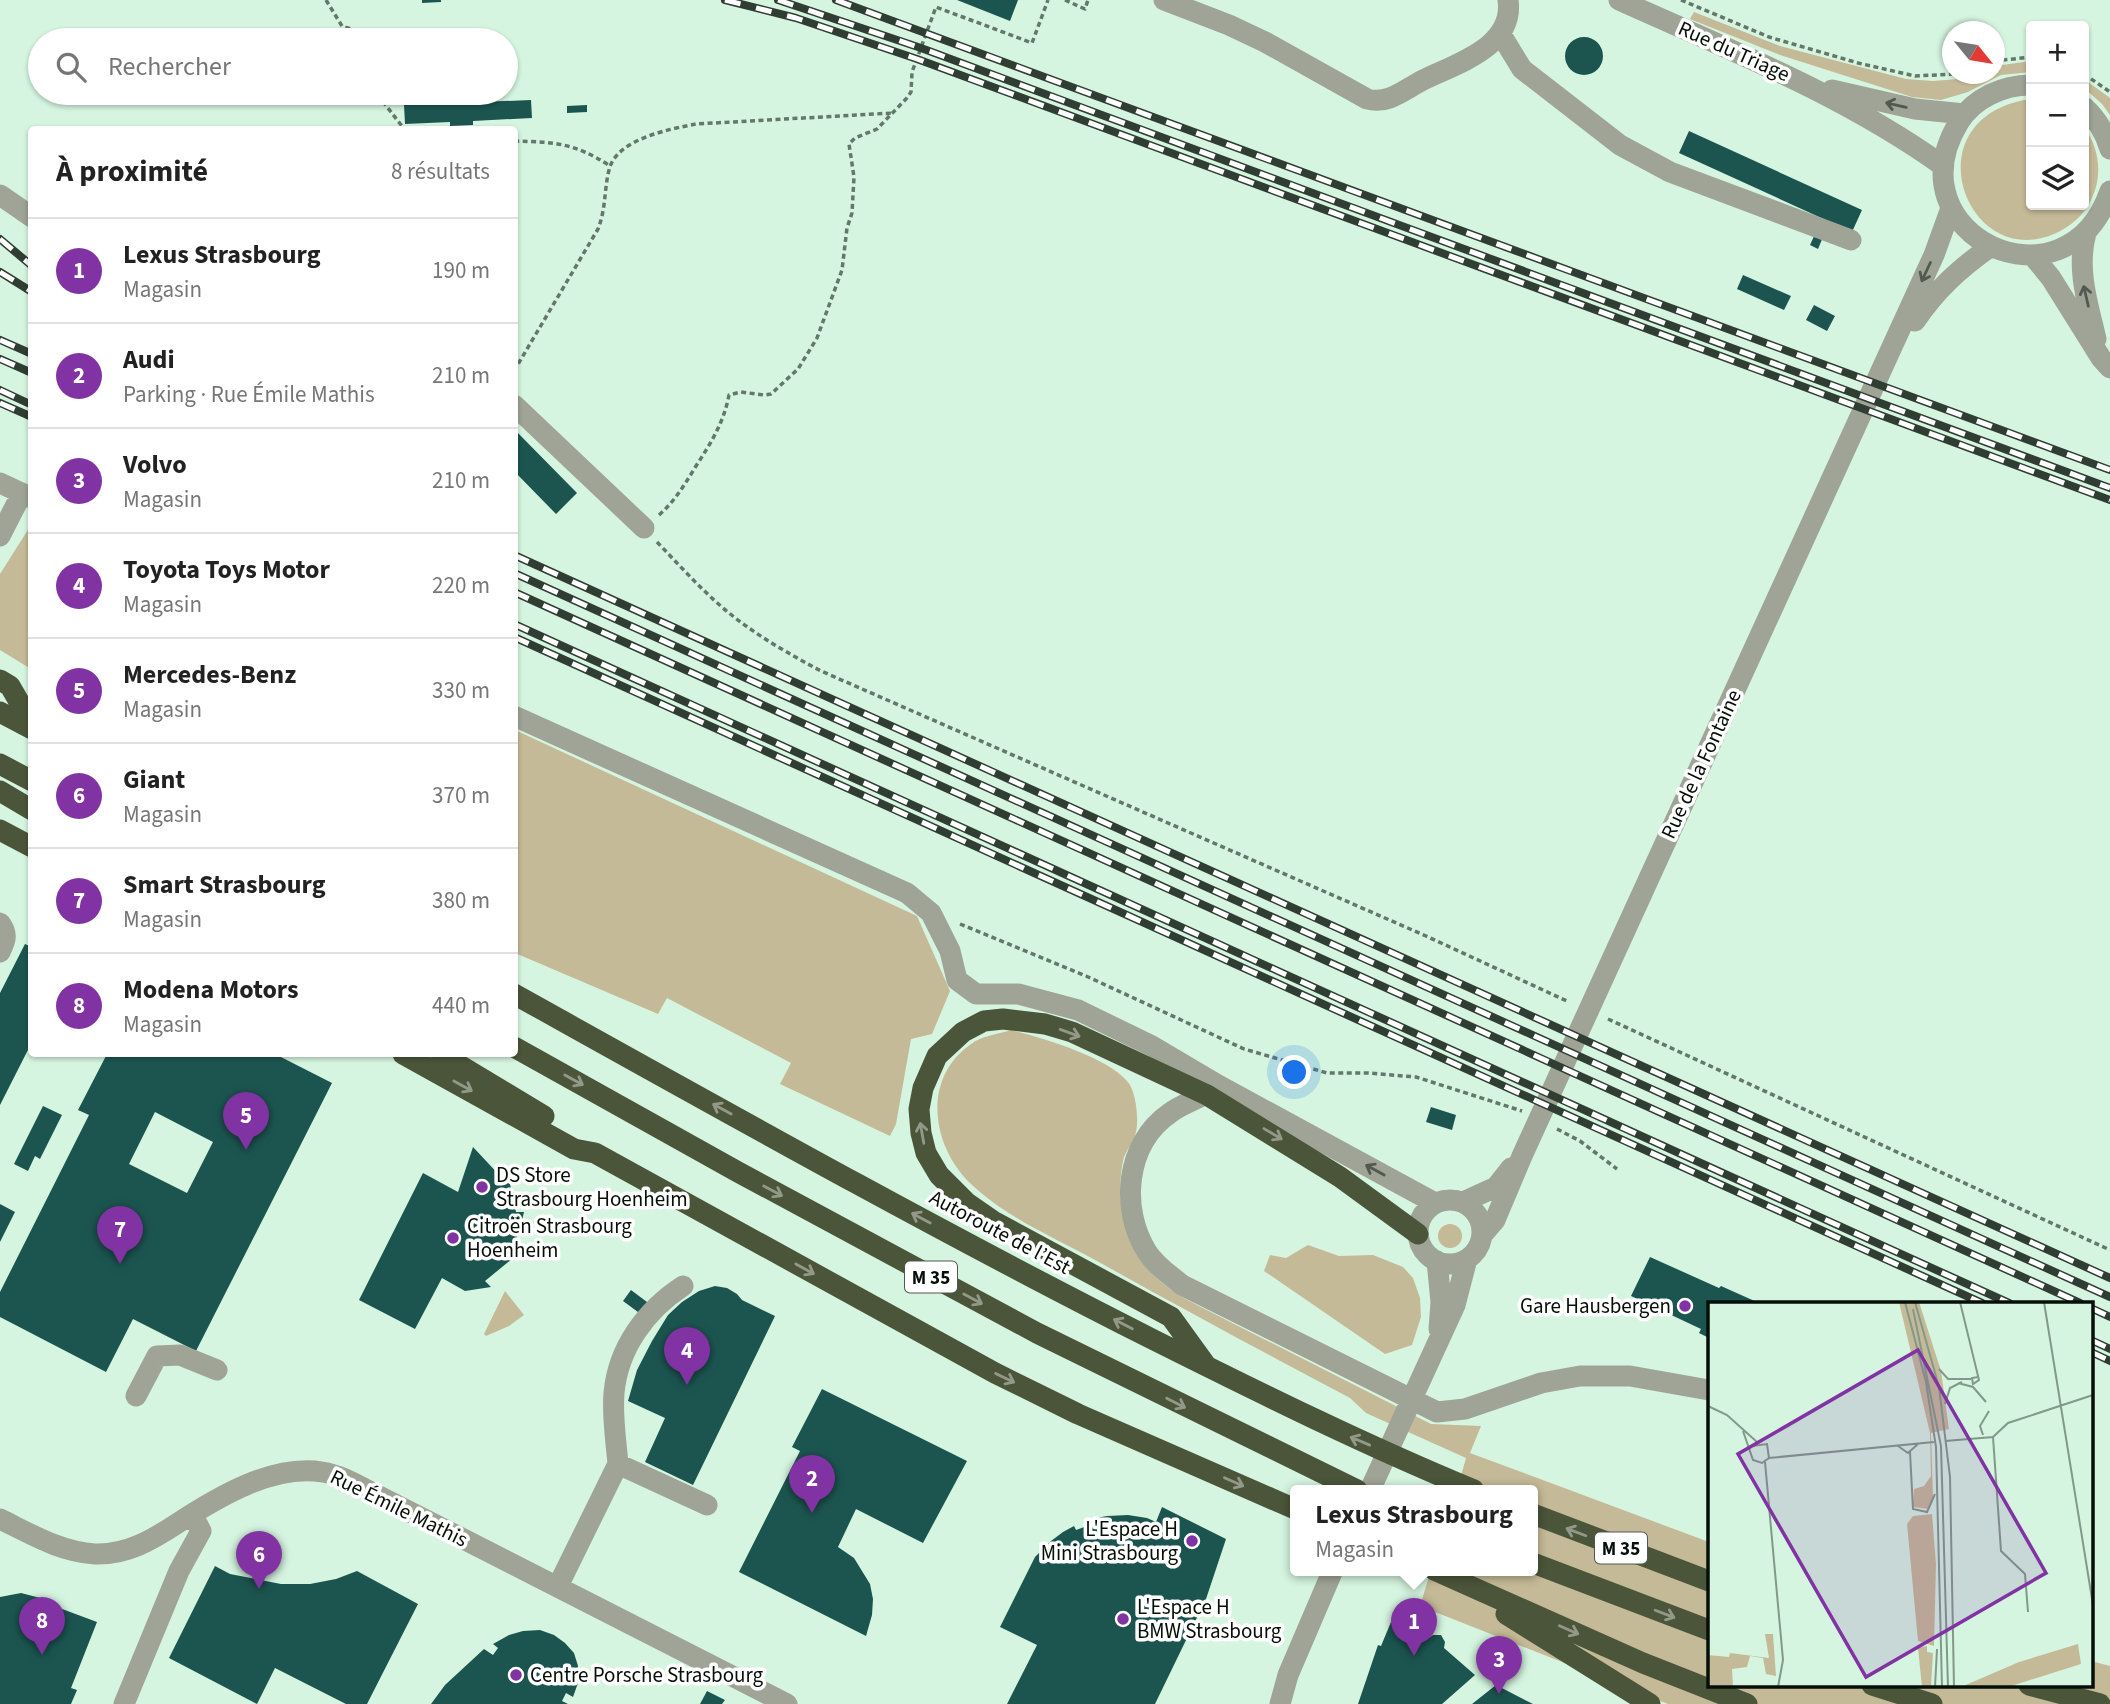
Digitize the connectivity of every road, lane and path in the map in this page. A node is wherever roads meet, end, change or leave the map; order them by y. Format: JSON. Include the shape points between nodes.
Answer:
{"nodes":[{"id":1,"x":326,"y":0,"type":"edge"},
{"id":2,"x":1048,"y":0,"type":"edge"},
{"id":3,"x":1065,"y":0,"type":"edge"},
{"id":4,"x":1088,"y":0,"type":"edge"},
{"id":5,"x":1164,"y":0,"type":"edge"},
{"id":6,"x":1508,"y":0,"type":"edge"},
{"id":7,"x":1619,"y":0,"type":"edge"},
{"id":8,"x":1681,"y":0,"type":"edge"},
{"id":9,"x":348,"y":28,"type":"edge"},
{"id":10,"x":1500,"y":33,"type":"junction"},
{"id":11,"x":2026,"y":58,"type":"edge"},
{"id":12,"x":2005,"y":60,"type":"edge"},
{"id":13,"x":1942,"y":75,"type":"edge"},
{"id":14,"x":2089,"y":77,"type":"edge"},
{"id":15,"x":1810,"y":85,"type":"junction"},
{"id":16,"x":2026,"y":86,"type":"edge"},
{"id":17,"x":2110,"y":92,"type":"edge"},
{"id":18,"x":386,"y":105,"type":"edge"},
{"id":19,"x":2089,"y":111,"type":"edge"},
{"id":20,"x":895,"y":113,"type":"junction"},
{"id":21,"x":1964,"y":114,"type":"junction"},
{"id":22,"x":402,"y":126,"type":"edge"},
{"id":23,"x":2109,"y":140,"type":"edge"},
{"id":24,"x":518,"y":141,"type":"edge"},
{"id":25,"x":610,"y":166,"type":"junction"},
{"id":26,"x":1943,"y":166,"type":"junction"},
{"id":27,"x":2110,"y":191,"type":"edge"},
{"id":28,"x":0,"y":195,"type":"edge"},
{"id":29,"x":1951,"y":208,"type":"junction"},
{"id":30,"x":28,"y":214,"type":"edge"},
{"id":31,"x":2086,"y":233,"type":"junction"},
{"id":32,"x":1851,"y":240,"type":"dead end"},
{"id":33,"x":1990,"y":247,"type":"junction"},
{"id":34,"x":2033,"y":256,"type":"junction"},
{"id":35,"x":2106,"y":363,"type":"edge"},
{"id":36,"x":518,"y":365,"type":"edge"},
{"id":37,"x":1880,"y":372,"type":"junction"},
{"id":38,"x":518,"y":409,"type":"edge"},
{"id":39,"x":0,"y":483,"type":"edge"},
{"id":40,"x":27,"y":495,"type":"edge"},
{"id":41,"x":644,"y":528,"type":"junction"},
{"id":42,"x":0,"y":536,"type":"edge"},
{"id":43,"x":0,"y":680,"type":"edge"},
{"id":44,"x":0,"y":712,"type":"edge"},
{"id":45,"x":28,"y":717,"type":"edge"},
{"id":46,"x":518,"y":718,"type":"edge"},
{"id":47,"x":28,"y":727,"type":"edge"},
{"id":48,"x":0,"y":764,"type":"edge"},
{"id":49,"x":28,"y":779,"type":"edge"},
{"id":50,"x":0,"y":791,"type":"edge"},
{"id":51,"x":28,"y":808,"type":"edge"},
{"id":52,"x":0,"y":830,"type":"edge"},
{"id":53,"x":28,"y":845,"type":"edge"},
{"id":54,"x":934,"y":919,"type":"junction"},
{"id":55,"x":0,"y":923,"type":"edge"},
{"id":56,"x":0,"y":952,"type":"edge"},
{"id":57,"x":518,"y":996,"type":"edge"},
{"id":58,"x":1578,"y":1005,"type":"dead end"},
{"id":59,"x":1603,"y":1017,"type":"dead end"},
{"id":60,"x":518,"y":1049,"type":"edge"},
{"id":61,"x":408,"y":1057,"type":"edge"},
{"id":62,"x":446,"y":1057,"type":"edge"},
{"id":63,"x":1213,"y":1090,"type":"junction"},
{"id":64,"x":1523,"y":1112,"type":"dead end"},
{"id":65,"x":1546,"y":1124,"type":"dead end"},
{"id":66,"x":595,"y":1153,"type":"junction"},
{"id":67,"x":1522,"y":1156,"type":"junction"},
{"id":68,"x":1617,"y":1169,"type":"dead end"},
{"id":69,"x":1464,"y":1202,"type":"junction"},
{"id":70,"x":1435,"y":1203,"type":"junction"},
{"id":71,"x":1418,"y":1234,"type":"junction"},
{"id":72,"x":1482,"y":1235,"type":"junction"},
{"id":73,"x":2110,"y":1250,"type":"edge"},
{"id":74,"x":1467,"y":1259,"type":"junction"},
{"id":75,"x":1437,"y":1261,"type":"junction"},
{"id":76,"x":682,"y":1286,"type":"dead end"},
{"id":77,"x":1438,"y":1341,"type":"junction"},
{"id":78,"x":1206,"y":1366,"type":"junction"},
{"id":79,"x":217,"y":1370,"type":"dead end"},
{"id":80,"x":1708,"y":1390,"type":"edge"},
{"id":81,"x":136,"y":1396,"type":"dead end"},
{"id":82,"x":618,"y":1464,"type":"junction"},
{"id":83,"x":1347,"y":1485,"type":"edge"},
{"id":84,"x":1372,"y":1485,"type":"edge"},
{"id":85,"x":1462,"y":1485,"type":"edge"},
{"id":86,"x":707,"y":1505,"type":"dead end"},
{"id":87,"x":1290,"y":1507,"type":"edge"},
{"id":88,"x":192,"y":1514,"type":"junction"},
{"id":89,"x":1538,"y":1516,"type":"edge"},
{"id":90,"x":0,"y":1519,"type":"edge"},
{"id":91,"x":1538,"y":1565,"type":"edge"},
{"id":92,"x":1445,"y":1576,"type":"edge"},
{"id":93,"x":1448,"y":1576,"type":"edge"},
{"id":94,"x":1330,"y":1578,"type":"edge"},
{"id":95,"x":1708,"y":1581,"type":"edge"},
{"id":96,"x":558,"y":1586,"type":"junction"},
{"id":97,"x":1708,"y":1630,"type":"edge"},
{"id":98,"x":1875,"y":1686,"type":"edge"},
{"id":99,"x":2033,"y":1686,"type":"edge"},
{"id":100,"x":124,"y":1704,"type":"edge"},
{"id":101,"x":787,"y":1704,"type":"edge"},
{"id":102,"x":1280,"y":1704,"type":"edge"},
{"id":103,"x":1650,"y":1704,"type":"edge"},
{"id":104,"x":1747,"y":1704,"type":"edge"},
{"id":105,"x":1932,"y":1704,"type":"edge"},
{"id":106,"x":2100,"y":1704,"type":"edge"}],
"edges":[{"from":1,"to":9,"type":"path","via":[[342,26]]},
{"from":2,"to":20,"type":"path","via":[[1032,43],[936,7],[912,72],[911,92]]},
{"from":3,"to":4,"type":"path","via":[[1085,9]]},
{"from":5,"to":10,"type":"street","via":[[1229,25],[1376,102],[1471,58]]},
{"from":6,"to":10,"type":"street","via":[[1509,12]]},
{"from":7,"to":15,"type":"street","name":"Rue du Triage"},
{"from":8,"to":13,"type":"path","via":[[1769,37],[1858,63],[1915,76]]},
{"from":10,"to":32,"type":"street","via":[[1522,69],[1620,145],[1670,172]]},
{"from":11,"to":12,"type":"path"},
{"from":14,"to":17,"type":"path"},
{"from":21,"to":15,"type":"street","name":"Rue du Triage","one_way":true,"via":[[1915,109]]},
{"from":15,"to":26,"type":"street","name":"Rue du Triage"},
{"from":16,"to":21,"type":"street","via":[[2004,88],[1982,98]]},
{"from":18,"to":22,"type":"path"},
{"from":19,"to":23,"type":"street"},
{"from":20,"to":25,"type":"path","via":[[696,124],[642,139],[626,147]]},
{"from":20,"to":41,"type":"path","via":[[849,144],[854,188],[844,259],[808,355],[771,394],[729,395],[705,455],[681,492]]},
{"from":21,"to":26,"type":"street","via":[[1949,139]]},
{"from":24,"to":25,"type":"path","via":[[559,143]]},
{"from":25,"to":36,"type":"path","via":[[606,206],[598,229]]},
{"from":26,"to":29,"type":"street"},
{"from":27,"to":31,"type":"street","via":[[2103,212]]},
{"from":28,"to":30,"type":"street"},
{"from":29,"to":33,"type":"street","via":[[1968,231]]},
{"from":29,"to":37,"type":"street","name":"Rue de la Fontaine","one_way":true},
{"from":31,"to":34,"type":"street","via":[[2062,249]]},
{"from":35,"to":31,"type":"street","one_way":true,"via":[[2082,276]]},
{"from":33,"to":34,"type":"street"},
{"from":33,"to":37,"type":"street","name":"Rue de la Fontaine","via":[[1955,273],[1929,301]]},
{"from":34,"to":35,"type":"street"},
{"from":37,"to":67,"type":"street","name":"Rue de la Fontaine"},
{"from":38,"to":41,"type":"street"},
{"from":39,"to":40,"type":"street"},
{"from":40,"to":42,"type":"street"},
{"from":41,"to":58,"type":"path","via":[[734,617],[821,671]]},
{"from":43,"to":45,"type":"highway","via":[[10,686]]},
{"from":44,"to":47,"type":"highway"},
{"from":46,"to":54,"type":"street","via":[[907,893]]},
{"from":48,"to":49,"type":"highway"},
{"from":50,"to":51,"type":"highway"},
{"from":52,"to":53,"type":"highway"},
{"from":54,"to":63,"type":"street","via":[[950,951],[957,980],[976,994],[1018,994],[1078,1010],[1152,1046]]},
{"from":54,"to":64,"type":"path","via":[[967,926],[1244,1049],[1327,1073],[1416,1077]]},
{"from":55,"to":56,"type":"street","via":[[6,940]]},
{"from":78,"to":57,"type":"highway","name":"Autoroute de l’Est","number":"M 35","one_way":true,"via":[[920,1218]]},
{"from":59,"to":73,"type":"path"},
{"from":60,"to":83,"type":"highway","number":"M 35","one_way":true,"via":[[1037,1334]]},
{"from":61,"to":66,"type":"highway","one_way":true,"via":[[574,1149]]},
{"from":62,"to":66,"type":"highway","via":[[581,1139]]},
{"from":70,"to":63,"type":"street","one_way":true},
{"from":63,"to":71,"type":"highway","one_way":true},
{"from":78,"to":63,"type":"highway","one_way":true,"via":[[1171,1317],[993,1221],[955,1193],[926,1153],[919,1109],[937,1056],[963,1032],[984,1021],[1003,1019],[1072,1032]]},
{"from":63,"to":80,"type":"street","via":[[1170,1113],[1152,1130],[1130,1175],[1134,1224],[1156,1264],[1182,1285],[1437,1412],[1465,1409],[1541,1383],[1580,1376],[1630,1376]]},
{"from":65,"to":68,"type":"path"},
{"from":66,"to":87,"type":"highway","one_way":true,"via":[[995,1373]]},
{"from":67,"to":69,"type":"street","name":"Rue de la Fontaine","via":[[1496,1187]]},
{"from":67,"to":72,"type":"street","name":"Rue de la Fontaine","via":[[1495,1220]]},
{"from":69,"to":70,"type":"street","name":"Rue de la Fontaine"},
{"from":69,"to":72,"type":"street","via":[[1478,1215]]},
{"from":70,"to":71,"type":"street","via":[[1421,1216]]},
{"from":71,"to":75,"type":"street","name":"Rue de la Fontaine","via":[[1423,1251]]},
{"from":72,"to":74,"type":"street","name":"Rue de la Fontaine"},
{"from":74,"to":75,"type":"street"},
{"from":74,"to":77,"type":"street","name":"Rue de la Fontaine","via":[[1455,1304]]},
{"from":75,"to":77,"type":"street","name":"Rue de la Fontaine"},
{"from":76,"to":82,"type":"street","via":[[649,1314],[624,1354],[614,1392]]},
{"from":77,"to":84,"type":"street","name":"Rue de la Fontaine"},
{"from":85,"to":78,"type":"highway","name":"Autoroute de l’Est","number":"M 35","one_way":true},
{"from":79,"to":81,"type":"street","via":[[180,1355],[157,1356]]},
{"from":82,"to":86,"type":"street"},
{"from":82,"to":96,"type":"street"},
{"from":88,"to":90,"type":"street","name":"Rue Émile Mathis","via":[[151,1541],[97,1554],[61,1548]]},
{"from":88,"to":96,"type":"street","name":"Rue Émile Mathis","via":[[249,1485],[287,1473],[323,1472],[360,1486]]},
{"from":88,"to":100,"type":"street","via":[[201,1531],[179,1571]]},
{"from":95,"to":89,"type":"highway","number":"M 35","one_way":true},
{"from":91,"to":97,"type":"highway","number":"M 35","one_way":true},
{"from":92,"to":103,"type":"highway"},
{"from":93,"to":104,"type":"highway","one_way":true},
{"from":94,"to":102,"type":"street"},
{"from":96,"to":101,"type":"street","name":"Rue Émile Mathis"},
{"from":98,"to":105,"type":"highway"},
{"from":99,"to":106,"type":"highway"}]}
